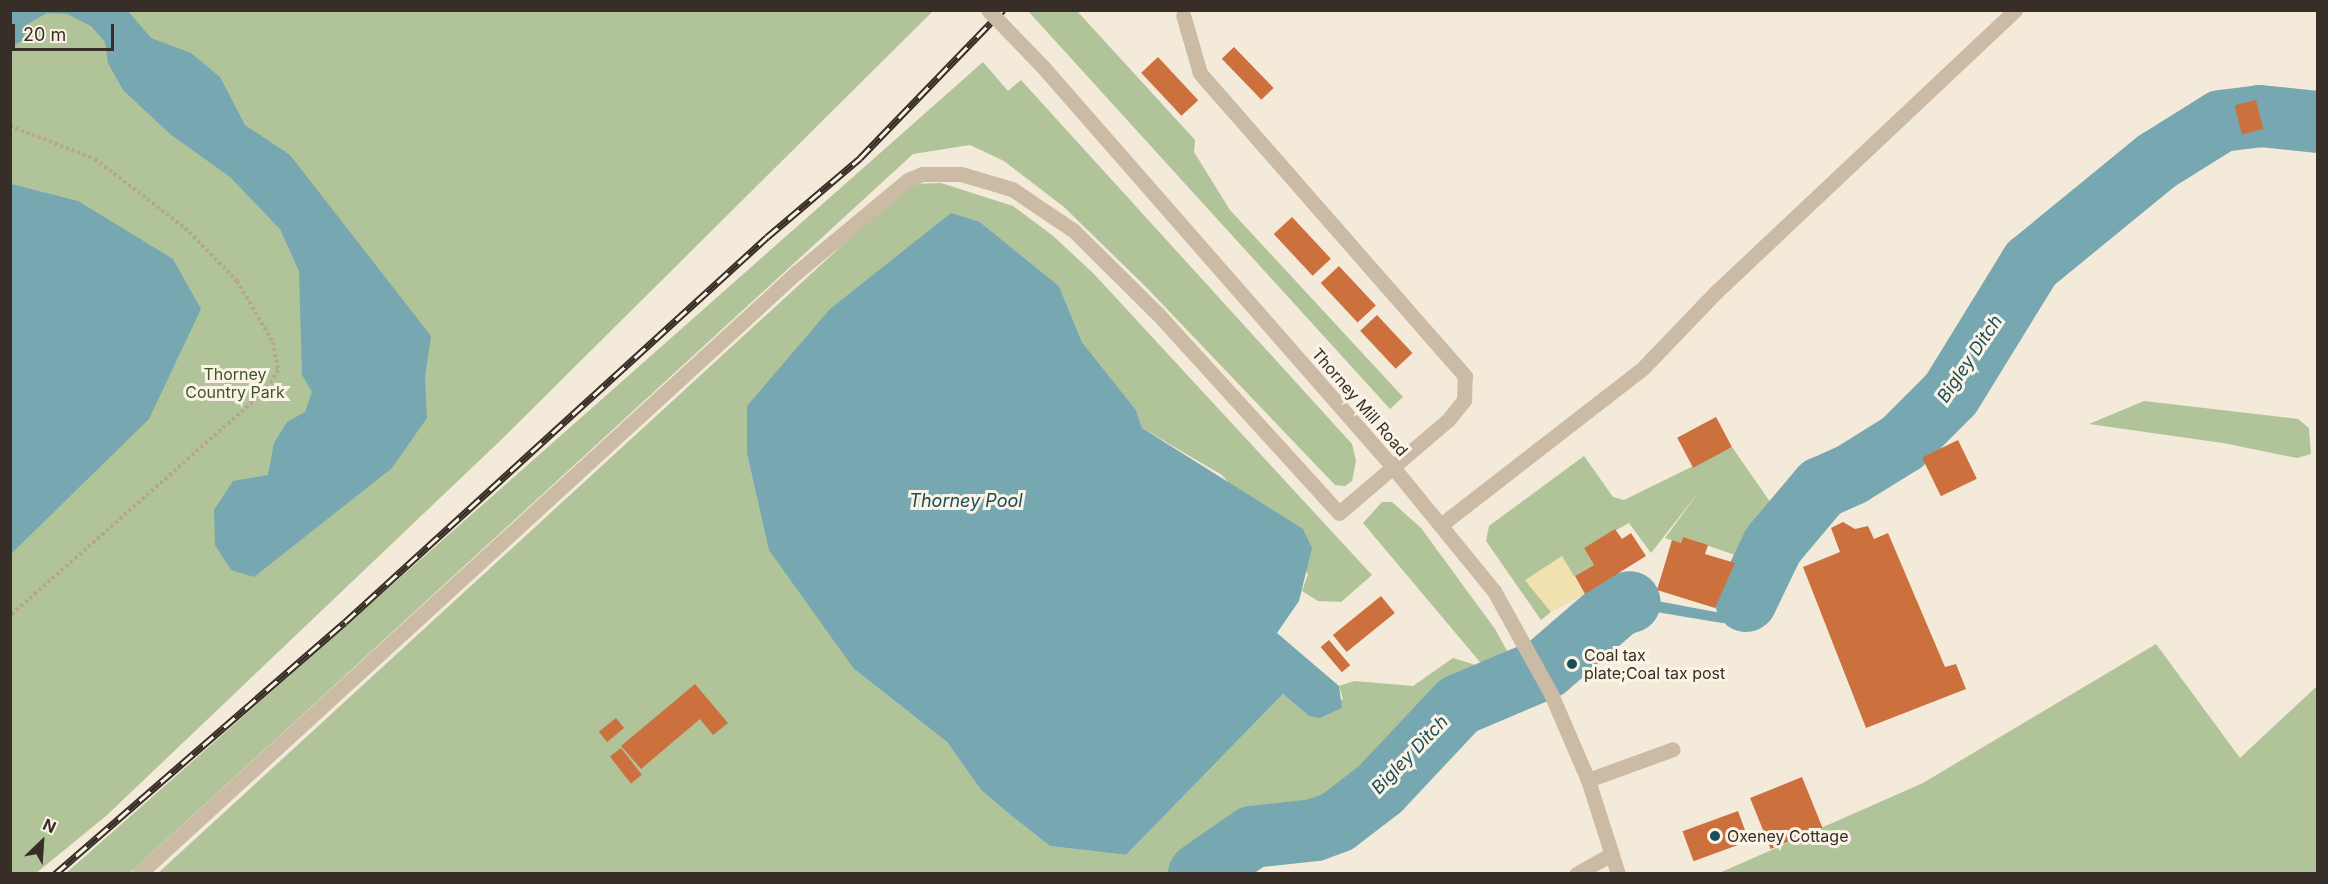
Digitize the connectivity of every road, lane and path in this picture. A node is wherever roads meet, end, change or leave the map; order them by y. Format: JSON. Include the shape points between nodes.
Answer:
{"nodes":[{"id":1,"x":988,"y":10,"type":"edge"},
{"id":2,"x":2015,"y":10,"type":"edge"},
{"id":3,"x":1183,"y":15,"type":"dead end"},
{"id":4,"x":10,"y":126,"type":"edge"},
{"id":5,"x":1392,"y":466,"type":"junction"},
{"id":6,"x":1442,"y":524,"type":"junction"},
{"id":7,"x":10,"y":616,"type":"edge"},
{"id":8,"x":1673,"y":749,"type":"dead end"},
{"id":9,"x":1588,"y":780,"type":"junction"},
{"id":10,"x":1612,"y":854,"type":"junction"},
{"id":11,"x":139,"y":873,"type":"edge"},
{"id":12,"x":1576,"y":873,"type":"edge"},
{"id":13,"x":1618,"y":873,"type":"edge"}],
"edges":[{"from":1,"to":5,"type":"street","name":"Thorney Mill Road","bridge":true},
{"from":2,"to":6,"type":"street","via":[[1716,292],[1643,368]]},
{"from":3,"to":5,"type":"street","via":[[1200,73],[1466,376],[1464,400],[1456,411]]},
{"from":4,"to":7,"type":"path","via":[[95,159],[185,228],[237,281],[273,342],[278,370],[266,390]]},
{"from":5,"to":6,"type":"street","name":"Thorney Mill Road"},
{"from":5,"to":11,"type":"street","via":[[1339,513],[1157,313],[1074,231],[1012,189],[961,174],[922,174],[908,180],[797,272]]},
{"from":6,"to":9,"type":"street","name":"Thorney Mill Road","via":[[1494,591],[1551,694]]},
{"from":8,"to":9,"type":"street"},
{"from":9,"to":10,"type":"street","name":"Thorney Mill Road"},
{"from":10,"to":12,"type":"street"},
{"from":10,"to":13,"type":"street","name":"Thorney Mill Road"}]}
